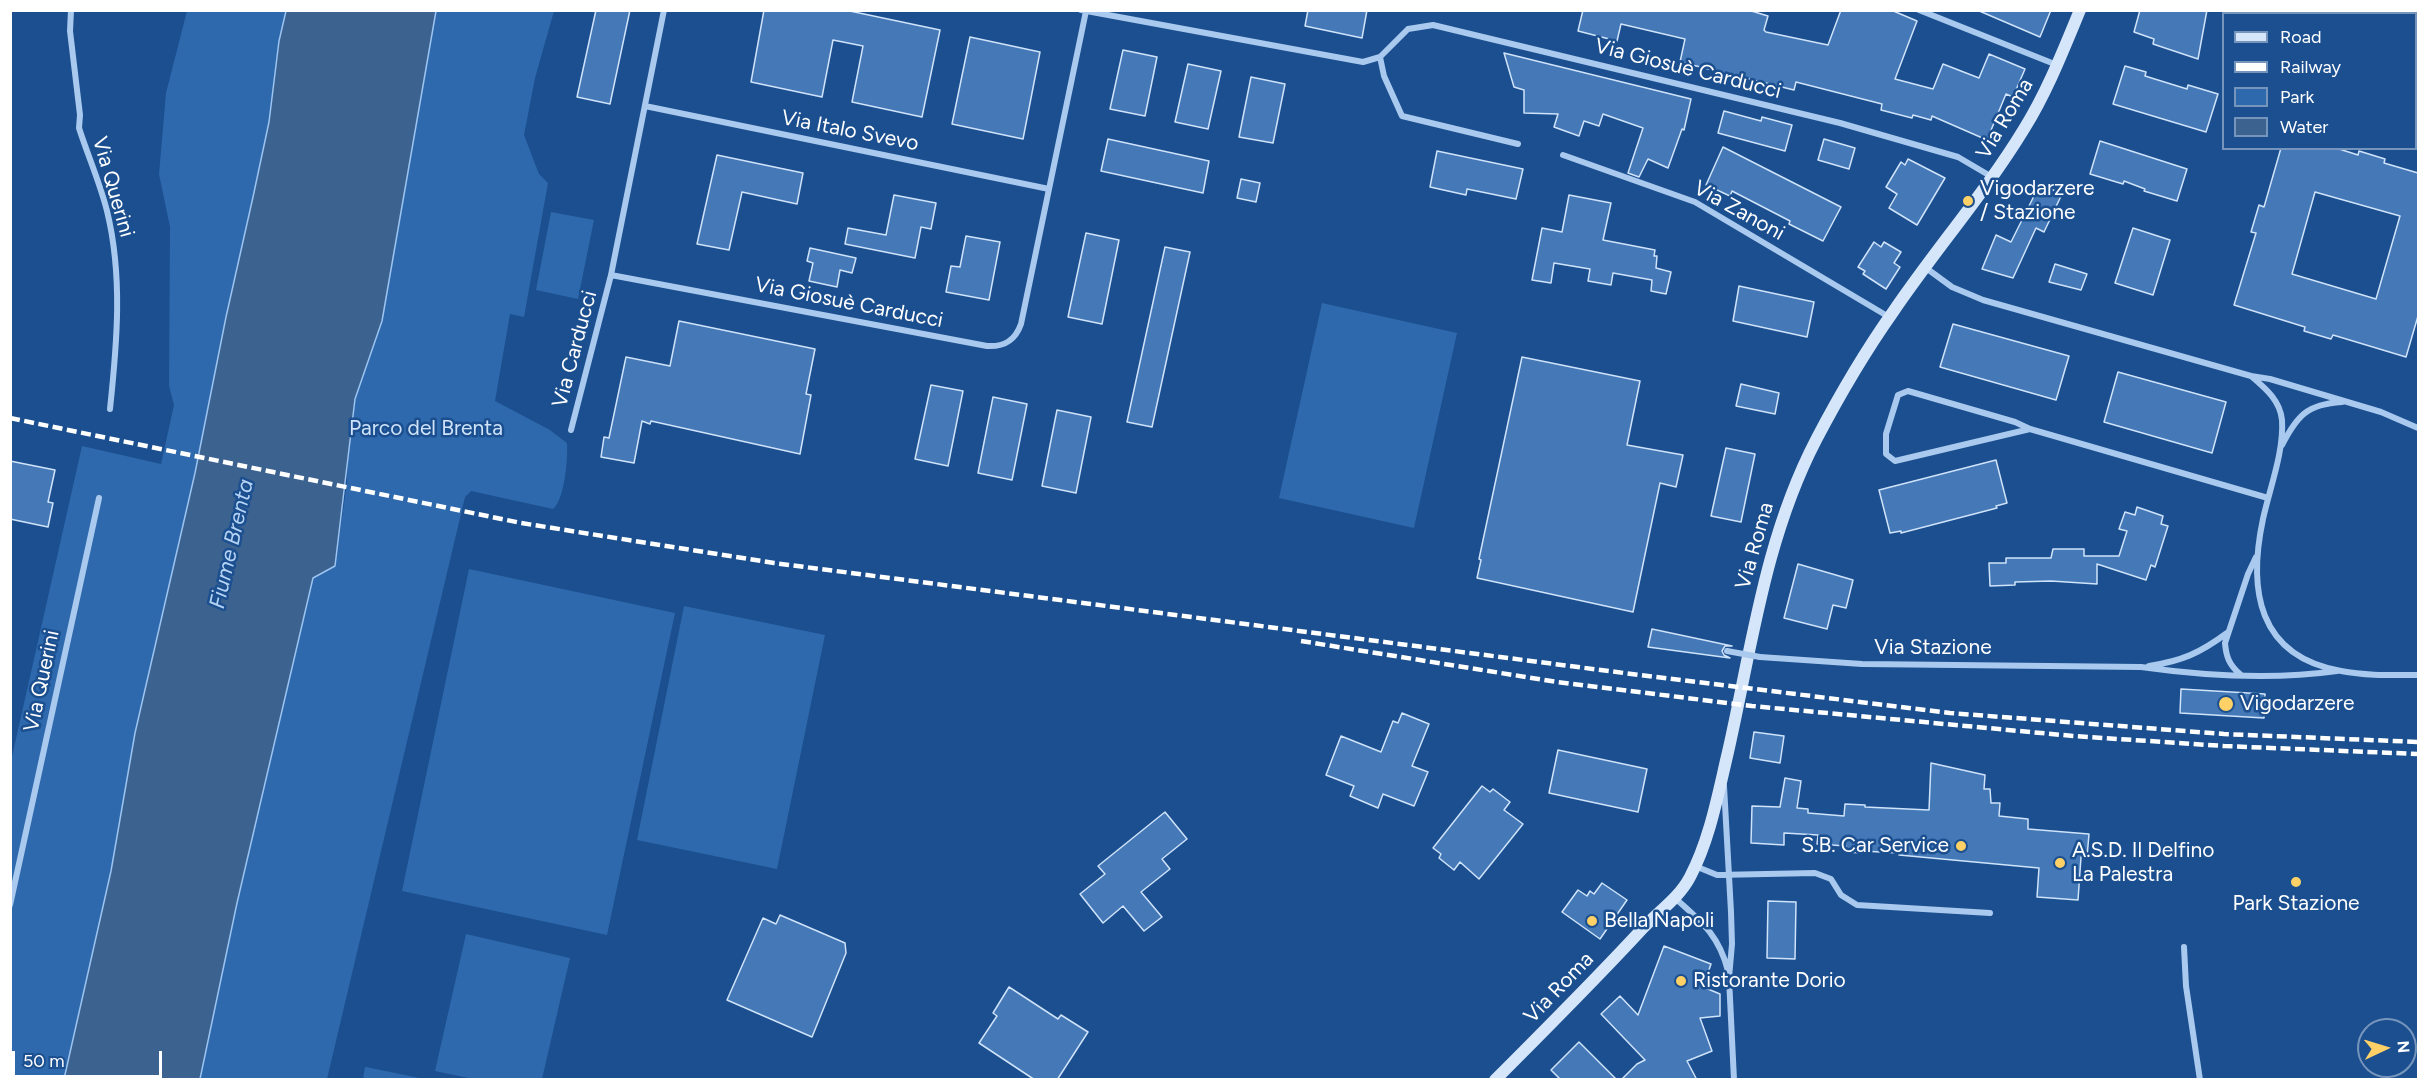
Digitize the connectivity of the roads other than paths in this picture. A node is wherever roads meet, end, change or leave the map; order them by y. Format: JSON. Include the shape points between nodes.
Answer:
{"nodes":[{"id":1,"x":71,"y":10,"type":"edge"},
{"id":2,"x":664,"y":10,"type":"edge"},
{"id":3,"x":1081,"y":10,"type":"edge"},
{"id":4,"x":1919,"y":10,"type":"edge"},
{"id":5,"x":2080,"y":10,"type":"edge"},
{"id":6,"x":1086,"y":11,"type":"edge"},
{"id":7,"x":1380,"y":57,"type":"junction"},
{"id":8,"x":2058,"y":65,"type":"junction"},
{"id":9,"x":645,"y":106,"type":"junction"},
{"id":10,"x":1518,"y":144,"type":"dead end"},
{"id":11,"x":1563,"y":155,"type":"dead end"},
{"id":12,"x":1993,"y":177,"type":"junction"},
{"id":13,"x":1049,"y":189,"type":"junction"},
{"id":14,"x":1926,"y":268,"type":"junction"},
{"id":15,"x":611,"y":275,"type":"junction"},
{"id":16,"x":1889,"y":317,"type":"junction"},
{"id":17,"x":2251,"y":376,"type":"junction"},
{"id":18,"x":2348,"y":402,"type":"junction"},
{"id":19,"x":110,"y":409,"type":"dead end"},
{"id":20,"x":2418,"y":428,"type":"edge"},
{"id":21,"x":2030,"y":429,"type":"junction"},
{"id":22,"x":571,"y":430,"type":"dead end"},
{"id":23,"x":2280,"y":449,"type":"junction"},
{"id":24,"x":99,"y":498,"type":"dead end"},
{"id":25,"x":2268,"y":498,"type":"junction"},
{"id":26,"x":2257,"y":554,"type":"junction"},
{"id":27,"x":2228,"y":633,"type":"junction"},
{"id":28,"x":1727,"y":651,"type":"dead end"},
{"id":29,"x":2140,"y":667,"type":"junction"},
{"id":30,"x":2337,"y":671,"type":"junction"},
{"id":31,"x":2240,"y":675,"type":"junction"},
{"id":32,"x":2418,"y":675,"type":"edge"},
{"id":33,"x":1723,"y":773,"type":"junction"},
{"id":34,"x":1695,"y":866,"type":"junction"},
{"id":35,"x":1730,"y":875,"type":"junction"},
{"id":36,"x":1674,"y":898,"type":"junction"},
{"id":37,"x":10,"y":905,"type":"edge"},
{"id":38,"x":1990,"y":913,"type":"dead end"},
{"id":39,"x":2184,"y":947,"type":"dead end"},
{"id":40,"x":1729,"y":978,"type":"junction"},
{"id":41,"x":1495,"y":1080,"type":"edge"},
{"id":42,"x":1734,"y":1080,"type":"edge"},
{"id":43,"x":2200,"y":1080,"type":"edge"}],
"edges":[{"from":1,"to":19,"type":"street","name":"Via Querini","via":[[79,128],[107,211],[116,267],[118,313]]},
{"from":2,"to":9,"type":"street"},
{"from":3,"to":6,"type":"street"},
{"from":4,"to":8,"type":"street"},
{"from":5,"to":8,"type":"main road","name":"Via Roma"},
{"from":6,"to":7,"type":"street","via":[[1354,61]]},
{"from":6,"to":13,"type":"street","name":"Via Giosuè Carducci"},
{"from":7,"to":10,"type":"street","via":[[1402,116]]},
{"from":7,"to":12,"type":"street","name":"Via Giosuè Carducci","via":[[1408,29],[1433,25],[1840,123],[1958,157]]},
{"from":8,"to":12,"type":"main road","name":"Via Roma"},
{"from":9,"to":13,"type":"street","name":"Via Italo Svevo"},
{"from":9,"to":15,"type":"street"},
{"from":11,"to":16,"type":"street","name":"Via Zanoni","via":[[1695,202]]},
{"from":12,"to":14,"type":"main road","name":"Via Roma"},
{"from":13,"to":15,"type":"street","name":"Via Giosuè Carducci","via":[[1019,331],[1011,341],[996,347]]},
{"from":14,"to":16,"type":"main road","name":"Via Roma"},
{"from":14,"to":17,"type":"street","via":[[1952,287],[1983,300]]},
{"from":15,"to":22,"type":"street","name":"Via Carducci"},
{"from":16,"to":33,"type":"main road","name":"Via Roma","via":[[1841,393],[1786,507],[1758,607]]},
{"from":17,"to":18,"type":"street","name":"Via Stazione"},
{"from":17,"to":23,"type":"street","name":"Via Stazione","via":[[2267,390],[2280,411]]},
{"from":18,"to":20,"type":"street","name":"Via Stazione"},
{"from":18,"to":23,"type":"street","name":"Via Stazione","via":[[2314,406],[2295,422]]},
{"from":21,"to":21,"type":"street","via":[[1908,391],[1898,394],[1886,454],[1895,461]]},
{"from":21,"to":25,"type":"street"},
{"from":23,"to":25,"type":"street","name":"Via Stazione"},
{"from":24,"to":37,"type":"street","name":"Via Querini"},
{"from":25,"to":26,"type":"street","name":"Via Stazione"},
{"from":26,"to":27,"type":"street","name":"Via Stazione"},
{"from":26,"to":30,"type":"street","name":"Via Stazione","via":[[2259,600],[2271,630],[2304,658]]},
{"from":27,"to":29,"type":"street","name":"Via Stazione","via":[[2176,662]]},
{"from":27,"to":31,"type":"street","name":"Via Stazione","via":[[2226,653],[2231,667]]},
{"from":28,"to":29,"type":"street","name":"Via Stazione","bridge":true,"via":[[1862,664]]},
{"from":29,"to":31,"type":"street","name":"Via Stazione"},
{"from":30,"to":31,"type":"street","name":"Via Stazione","via":[[2302,676]]},
{"from":30,"to":32,"type":"street","name":"Via Stazione"},
{"from":33,"to":34,"type":"main road","name":"Via Roma","via":[[1707,837]]},
{"from":33,"to":35,"type":"street"},
{"from":34,"to":35,"type":"street","via":[[1717,875]]},
{"from":34,"to":36,"type":"main road","name":"Via Roma"},
{"from":35,"to":38,"type":"street","via":[[1815,873],[1831,879],[1840,895],[1857,905]]},
{"from":35,"to":40,"type":"street"},
{"from":36,"to":40,"type":"street","via":[[1713,934]]},
{"from":36,"to":41,"type":"main road","name":"Via Roma"},
{"from":39,"to":43,"type":"street"},
{"from":40,"to":42,"type":"street"}]}
